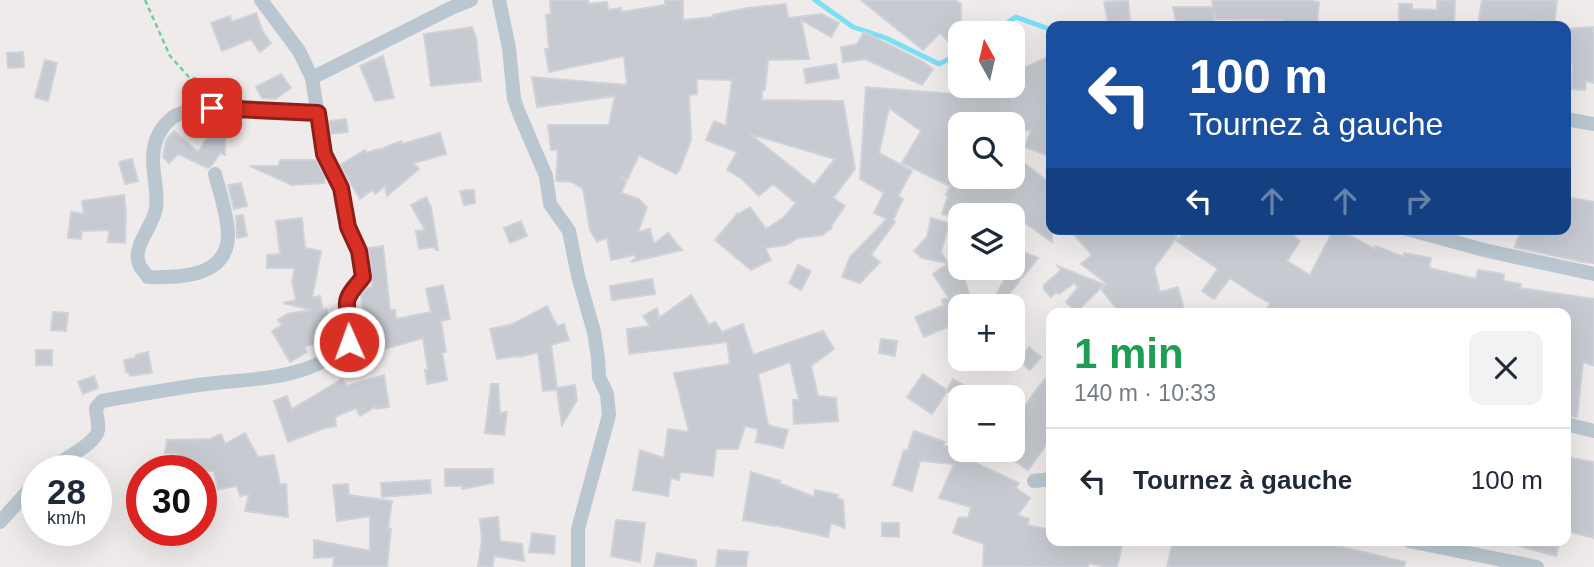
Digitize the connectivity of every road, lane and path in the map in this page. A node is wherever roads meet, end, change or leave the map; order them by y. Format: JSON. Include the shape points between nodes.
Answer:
{"nodes":[{"id":1,"x":145,"y":0,"type":"edge"},
{"id":2,"x":261,"y":0,"type":"edge"},
{"id":3,"x":471,"y":0,"type":"edge"},
{"id":4,"x":499,"y":0,"type":"edge"},
{"id":5,"x":312,"y":78,"type":"junction"},
{"id":6,"x":232,"y":109,"type":"junction"},
{"id":7,"x":318,"y":113,"type":"junction"},
{"id":8,"x":1571,"y":120,"type":"edge"},
{"id":9,"x":1594,"y":124,"type":"edge"},
{"id":10,"x":215,"y":174,"type":"dead end"},
{"id":11,"x":1429,"y":235,"type":"edge"},
{"id":12,"x":1594,"y":274,"type":"edge"},
{"id":13,"x":1571,"y":425,"type":"edge"},
{"id":14,"x":1594,"y":431,"type":"edge"},
{"id":15,"x":70,"y":455,"type":"edge"},
{"id":16,"x":1046,"y":480,"type":"edge"},
{"id":17,"x":1034,"y":481,"type":"dead end"},
{"id":18,"x":21,"y":499,"type":"edge"},
{"id":19,"x":0,"y":522,"type":"edge"},
{"id":20,"x":1434,"y":546,"type":"edge"},
{"id":21,"x":578,"y":567,"type":"edge"},
{"id":22,"x":1537,"y":567,"type":"edge"}],
"edges":[{"from":1,"to":6,"type":"path","via":[[170,56],[189,77],[205,81]]},
{"from":2,"to":5,"type":"street","via":[[299,51]]},
{"from":3,"to":5,"type":"street"},
{"from":4,"to":21,"type":"street","via":[[514,99],[546,176],[550,204],[569,231],[594,332],[599,377],[607,394],[609,415],[578,529]]},
{"from":5,"to":7,"type":"street"},
{"from":6,"to":7,"type":"street"},
{"from":6,"to":10,"type":"street","via":[[186,112],[171,118],[162,129],[154,145],[154,216],[138,252],[139,264],[148,277],[197,273],[213,267],[227,248]]},
{"from":7,"to":15,"type":"street","via":[[324,154],[341,188],[363,277],[346,303],[353,324],[349,342],[319,364],[296,372],[102,401],[96,408],[97,437]]},
{"from":8,"to":9,"type":"street"},
{"from":11,"to":12,"type":"street"},
{"from":13,"to":14,"type":"street"},
{"from":16,"to":17,"type":"street"},
{"from":18,"to":19,"type":"street"},
{"from":20,"to":22,"type":"street"}]}
